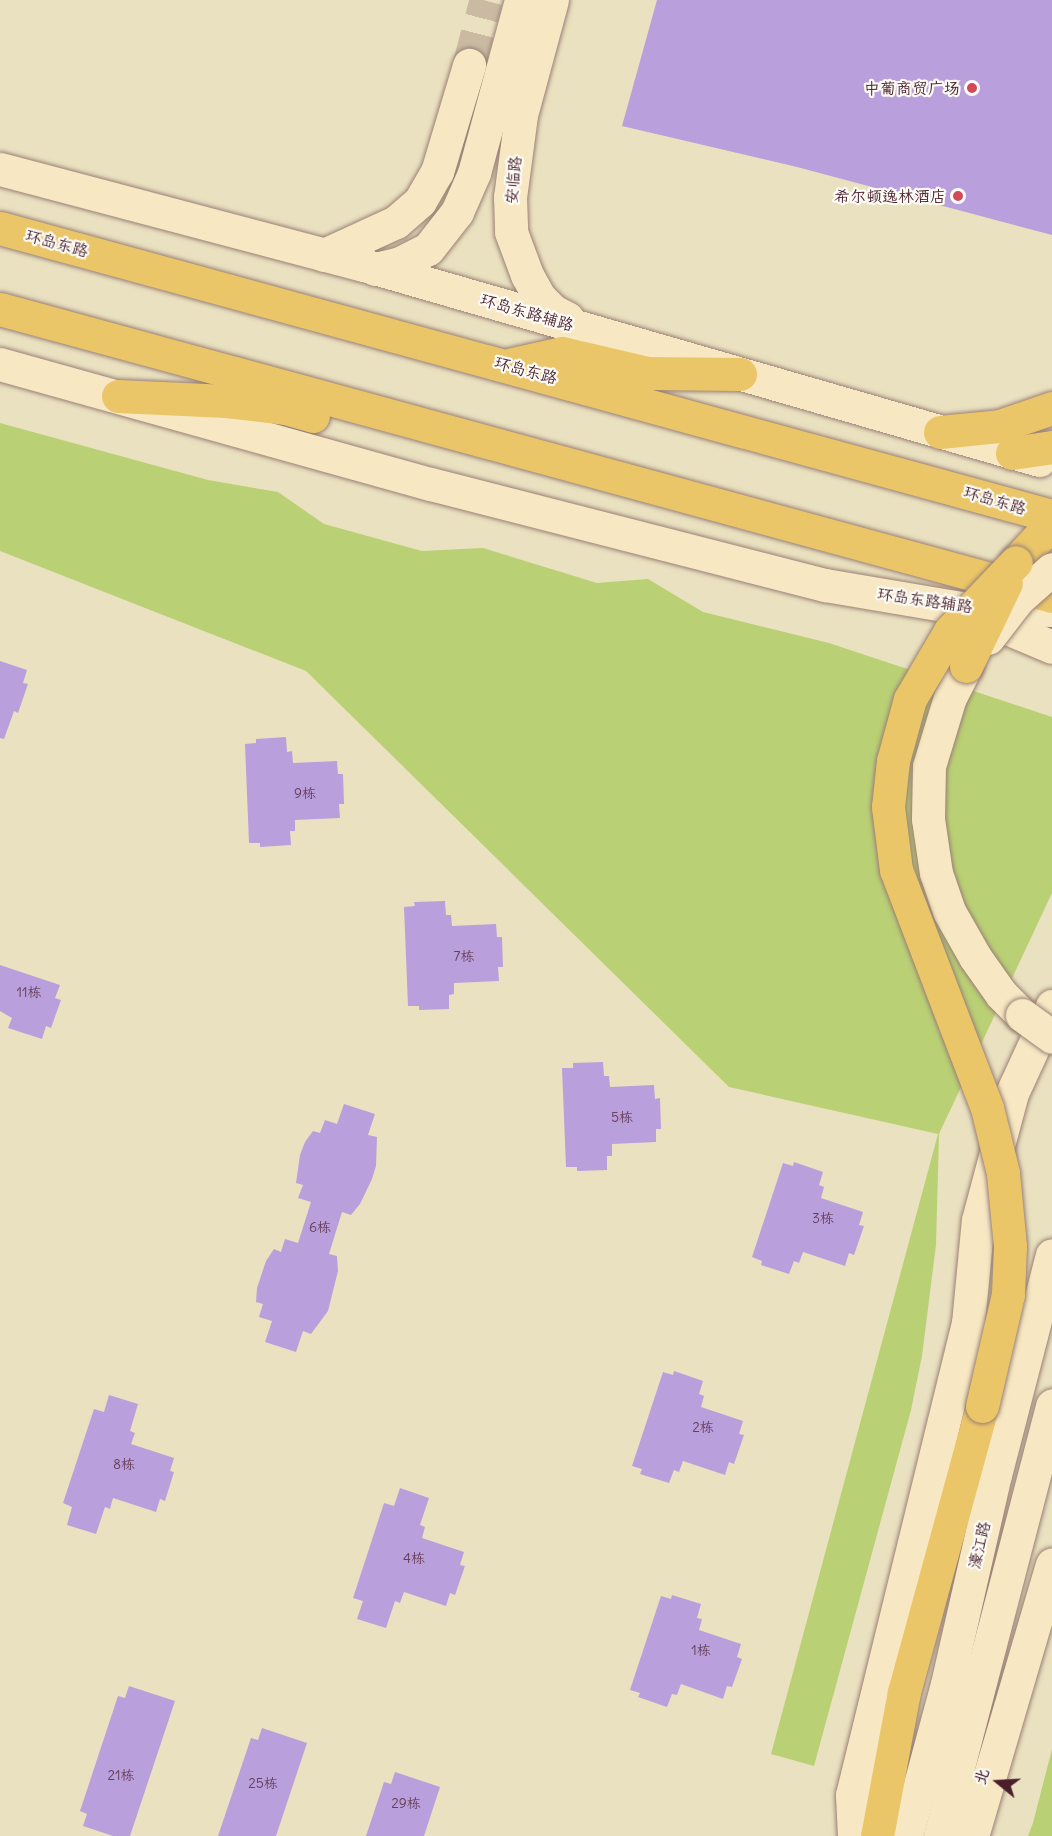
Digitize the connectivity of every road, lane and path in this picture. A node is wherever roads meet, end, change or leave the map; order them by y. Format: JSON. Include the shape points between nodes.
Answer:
{"nodes":[{"id":1,"x":520,"y":0,"type":"edge"},
{"id":2,"x":552,"y":0,"type":"edge"},
{"id":3,"x":469,"y":65,"type":"tunnel mouth"},
{"id":4,"x":0,"y":169,"type":"edge"},
{"id":5,"x":0,"y":228,"type":"edge"},
{"id":6,"x":324,"y":255,"type":"junction"},
{"id":7,"x":375,"y":269,"type":"junction"},
{"id":8,"x":0,"y":309,"type":"edge"},
{"id":9,"x":590,"y":330,"type":"junction"},
{"id":10,"x":0,"y":364,"type":"edge"},
{"id":11,"x":508,"y":365,"type":"junction"},
{"id":12,"x":740,"y":374,"type":"junction"},
{"id":13,"x":118,"y":396,"type":"junction"},
{"id":14,"x":1052,"y":408,"type":"edge"},
{"id":15,"x":435,"y":428,"type":"junction"},
{"id":16,"x":940,"y":432,"type":"junction"},
{"id":17,"x":1052,"y":447,"type":"edge"},
{"id":18,"x":1011,"y":453,"type":"junction"},
{"id":19,"x":1052,"y":464,"type":"edge"},
{"id":20,"x":1052,"y":516,"type":"edge"},
{"id":21,"x":1052,"y":523,"type":"edge"},
{"id":22,"x":1052,"y":543,"type":"edge"},
{"id":23,"x":1016,"y":562,"type":"junction"},
{"id":24,"x":1052,"y":569,"type":"edge"},
{"id":25,"x":1052,"y":596,"type":"edge"},
{"id":26,"x":961,"y":608,"type":"junction"},
{"id":27,"x":1052,"y":609,"type":"edge"},
{"id":28,"x":1052,"y":647,"type":"edge"},
{"id":29,"x":966,"y":666,"type":"junction"},
{"id":30,"x":1052,"y":1006,"type":"edge"},
{"id":31,"x":1052,"y":1037,"type":"edge"},
{"id":32,"x":1052,"y":1255,"type":"edge"},
{"id":33,"x":1052,"y":1406,"type":"edge"},
{"id":34,"x":1052,"y":1565,"type":"edge"},
{"id":35,"x":854,"y":1836,"type":"edge"},
{"id":36,"x":877,"y":1836,"type":"edge"},
{"id":37,"x":906,"y":1836,"type":"edge"},
{"id":38,"x":940,"y":1836,"type":"edge"},
{"id":39,"x":972,"y":1836,"type":"edge"}],
"edges":[{"from":1,"to":7,"type":"main road","via":[[474,173],[457,212],[428,249]]},
{"from":2,"to":9,"type":"main road","name":"安临路","via":[[521,115],[510,197],[511,231],[540,298],[553,311]]},
{"from":3,"to":6,"type":"main road","via":[[437,172],[420,201],[396,222]]},
{"from":4,"to":6,"type":"main road","name":"环岛东路辅路"},
{"from":5,"to":11,"type":"main road","name":"环岛东路"},
{"from":6,"to":7,"type":"main road","name":"环岛东路辅路"},
{"from":7,"to":9,"type":"main road","name":"环岛东路辅路"},
{"from":8,"to":15,"type":"main road"},
{"from":9,"to":12,"type":"main road","name":"环岛东路辅路"},
{"from":10,"to":13,"type":"main road","name":"环岛东路辅路"},
{"from":11,"to":12,"type":"main road","via":[[562,353],[647,373]]},
{"from":11,"to":20,"type":"main road","name":"环岛东路"},
{"from":12,"to":16,"type":"main road","name":"环岛东路辅路"},
{"from":13,"to":15,"type":"main road","via":[[285,408],[367,429]]},
{"from":13,"to":26,"type":"main road","name":"环岛东路辅路","via":[[431,484],[825,585]]},
{"from":14,"to":16,"type":"main road","via":[[1000,426]]},
{"from":15,"to":25,"type":"main road"},
{"from":16,"to":18,"type":"main road","name":"环岛东路辅路"},
{"from":17,"to":18,"type":"main road"},
{"from":18,"to":19,"type":"main road","name":"环岛东路辅路"},
{"from":21,"to":23,"type":"main road"},
{"from":22,"to":23,"type":"main road"},
{"from":23,"to":29,"type":"main road","bridge":true},
{"from":23,"to":36,"type":"main road","bridge":true,"via":[[950,631],[910,699],[893,760],[888,807],[896,870],[987,1108],[1003,1173],[1010,1246],[1008,1294],[982,1406],[904,1692]]},
{"from":24,"to":29,"type":"main road","bridge":true,"via":[[1018,599]]},
{"from":26,"to":27,"type":"main road","name":"环岛东路辅路"},
{"from":26,"to":28,"type":"main road"},
{"from":29,"to":31,"type":"main road","bridge":true,"via":[[950,698],[929,766],[928,819],[936,873],[949,911],[1001,994],[1022,1016]]},
{"from":30,"to":35,"type":"main road","via":[[1012,1093],[978,1220],[968,1323],[852,1795]]},
{"from":32,"to":37,"type":"main road","name":"濠江路"},
{"from":33,"to":38,"type":"main road"},
{"from":34,"to":39,"type":"main road"}]}
